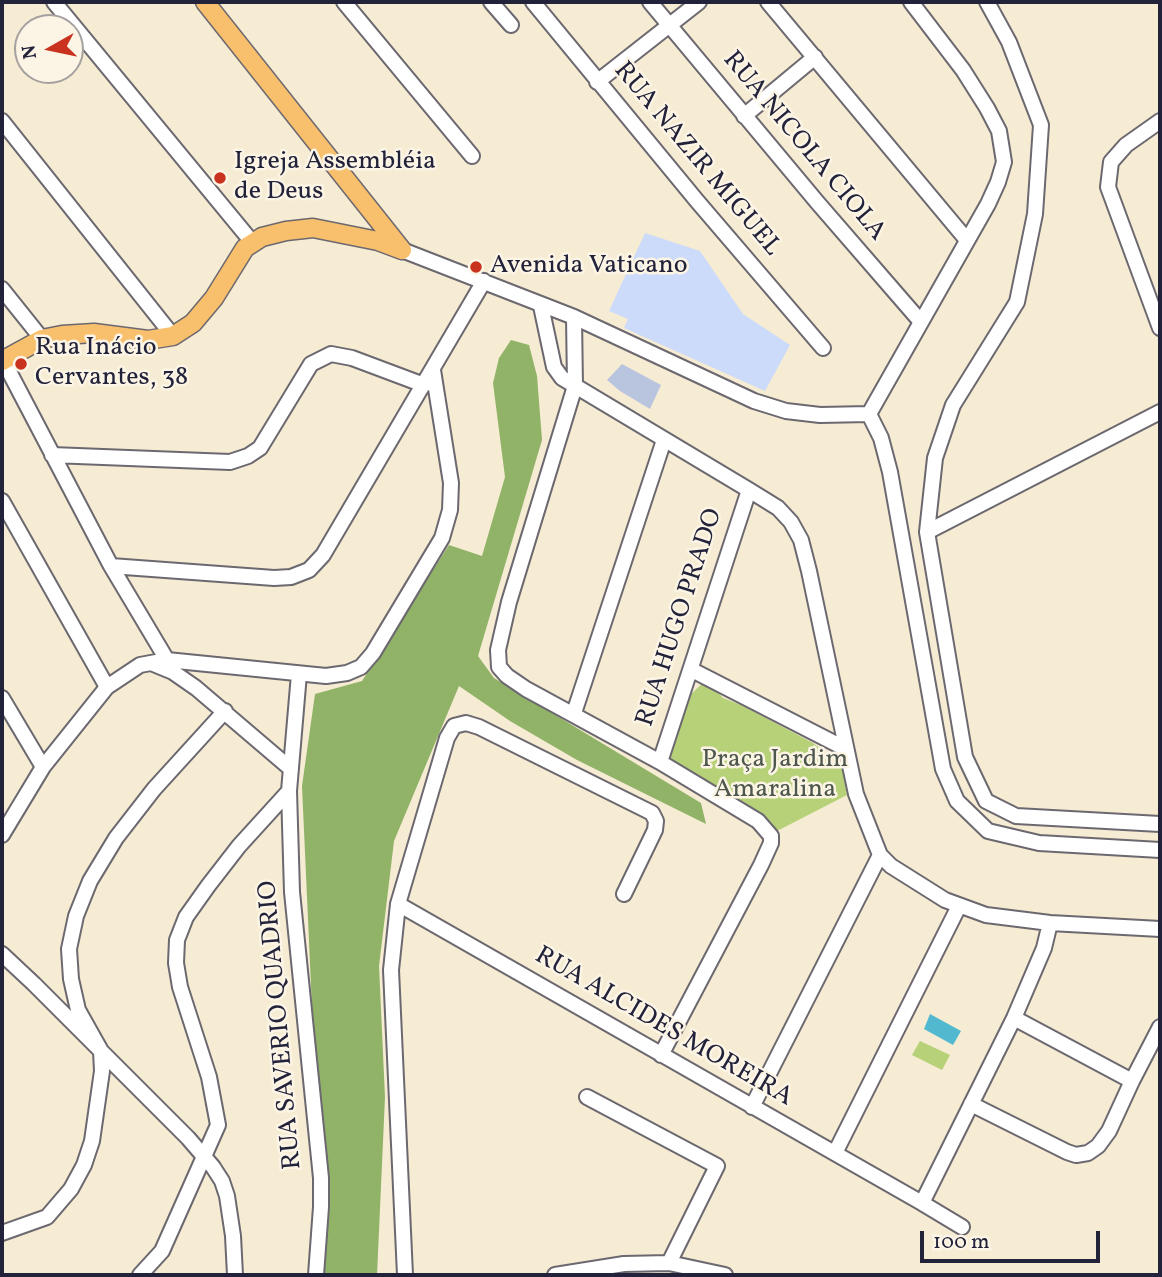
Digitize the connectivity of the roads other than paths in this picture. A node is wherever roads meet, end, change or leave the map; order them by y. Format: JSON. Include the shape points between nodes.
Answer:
{"nodes":[{"id":1,"x":54,"y":2,"type":"edge"},
{"id":2,"x":205,"y":2,"type":"edge"},
{"id":3,"x":344,"y":2,"type":"edge"},
{"id":4,"x":491,"y":2,"type":"edge"},
{"id":5,"x":533,"y":2,"type":"edge"},
{"id":6,"x":650,"y":2,"type":"edge"},
{"id":7,"x":699,"y":2,"type":"edge"},
{"id":8,"x":768,"y":2,"type":"edge"},
{"id":9,"x":911,"y":2,"type":"edge"},
{"id":10,"x":987,"y":2,"type":"edge"},
{"id":11,"x":510,"y":24,"type":"dead end"},
{"id":12,"x":669,"y":26,"type":"junction"},
{"id":13,"x":815,"y":57,"type":"junction"},
{"id":14,"x":597,"y":82,"type":"junction"},
{"id":15,"x":744,"y":116,"type":"junction"},
{"id":16,"x":2,"y":121,"type":"edge"},
{"id":17,"x":1160,"y":121,"type":"edge"},
{"id":18,"x":472,"y":156,"type":"dead end"},
{"id":19,"x":966,"y":239,"type":"junction"},
{"id":20,"x":252,"y":242,"type":"junction"},
{"id":21,"x":402,"y":250,"type":"junction"},
{"id":22,"x":484,"y":281,"type":"junction"},
{"id":23,"x":2,"y":289,"type":"edge"},
{"id":24,"x":541,"y":306,"type":"junction"},
{"id":25,"x":574,"y":317,"type":"junction"},
{"id":26,"x":921,"y":322,"type":"junction"},
{"id":27,"x":1160,"y":328,"type":"edge"},
{"id":28,"x":173,"y":336,"type":"junction"},
{"id":29,"x":42,"y":339,"type":"junction"},
{"id":30,"x":823,"y":348,"type":"dead end"},
{"id":31,"x":2,"y":360,"type":"edge"},
{"id":32,"x":433,"y":370,"type":"junction"},
{"id":33,"x":424,"y":385,"type":"junction"},
{"id":34,"x":575,"y":386,"type":"junction"},
{"id":35,"x":1160,"y":412,"type":"edge"},
{"id":36,"x":869,"y":414,"type":"junction"},
{"id":37,"x":664,"y":440,"type":"junction"},
{"id":38,"x":52,"y":455,"type":"junction"},
{"id":39,"x":750,"y":490,"type":"junction"},
{"id":40,"x":2,"y":501,"type":"edge"},
{"id":41,"x":927,"y":532,"type":"junction"},
{"id":42,"x":111,"y":566,"type":"junction"},
{"id":43,"x":167,"y":660,"type":"junction"},
{"id":44,"x":150,"y":663,"type":"junction"},
{"id":45,"x":692,"y":670,"type":"junction"},
{"id":46,"x":299,"y":674,"type":"junction"},
{"id":47,"x":107,"y":687,"type":"junction"},
{"id":48,"x":2,"y":698,"type":"edge"},
{"id":49,"x":225,"y":711,"type":"junction"},
{"id":50,"x":574,"y":713,"type":"junction"},
{"id":51,"x":846,"y":749,"type":"junction"},
{"id":52,"x":660,"y":762,"type":"junction"},
{"id":53,"x":43,"y":767,"type":"junction"},
{"id":54,"x":291,"y":769,"type":"junction"},
{"id":55,"x":289,"y":791,"type":"junction"},
{"id":56,"x":1160,"y":824,"type":"edge"},
{"id":57,"x":2,"y":835,"type":"edge"},
{"id":58,"x":1160,"y":850,"type":"edge"},
{"id":59,"x":880,"y":855,"type":"junction"},
{"id":60,"x":624,"y":894,"type":"dead end"},
{"id":61,"x":398,"y":904,"type":"junction"},
{"id":62,"x":959,"y":906,"type":"junction"},
{"id":63,"x":1050,"y":923,"type":"junction"},
{"id":64,"x":1160,"y":929,"type":"edge"},
{"id":65,"x":2,"y":954,"type":"edge"},
{"id":66,"x":1014,"y":1018,"type":"junction"},
{"id":67,"x":1160,"y":1027,"type":"edge"},
{"id":68,"x":101,"y":1051,"type":"junction"},
{"id":69,"x":661,"y":1055,"type":"junction"},
{"id":70,"x":1132,"y":1081,"type":"junction"},
{"id":71,"x":587,"y":1097,"type":"dead end"},
{"id":72,"x":971,"y":1104,"type":"junction"},
{"id":73,"x":752,"y":1107,"type":"junction"},
{"id":74,"x":835,"y":1153,"type":"junction"},
{"id":75,"x":203,"y":1156,"type":"junction"},
{"id":76,"x":922,"y":1203,"type":"junction"},
{"id":77,"x":962,"y":1227,"type":"dead end"},
{"id":78,"x":2,"y":1233,"type":"edge"},
{"id":79,"x":668,"y":1263,"type":"junction"},
{"id":80,"x":140,"y":1275,"type":"edge"},
{"id":81,"x":235,"y":1275,"type":"edge"},
{"id":82,"x":316,"y":1275,"type":"edge"},
{"id":83,"x":405,"y":1275,"type":"edge"},
{"id":84,"x":555,"y":1275,"type":"edge"},
{"id":85,"x":725,"y":1275,"type":"edge"}],
"edges":[{"from":1,"to":20,"type":"street"},
{"from":2,"to":21,"type":"main road"},
{"from":3,"to":18,"type":"street"},
{"from":4,"to":11,"type":"street"},
{"from":5,"to":14,"type":"street","name":"RUA NAZIR MIGUEL"},
{"from":6,"to":12,"type":"street","name":"RUA NICOLA CIOLA"},
{"from":7,"to":12,"type":"street"},
{"from":8,"to":13,"type":"street"},
{"from":9,"to":19,"type":"street","via":[[963,69],[999,131],[1003,147],[998,182]]},
{"from":10,"to":41,"type":"street","via":[[1009,43],[1041,125],[1035,214],[1017,302],[953,405],[935,458]]},
{"from":12,"to":14,"type":"street"},
{"from":12,"to":15,"type":"street","name":"RUA NICOLA CIOLA"},
{"from":13,"to":15,"type":"street"},
{"from":13,"to":19,"type":"street"},
{"from":14,"to":30,"type":"street","name":"RUA NAZIR MIGUEL"},
{"from":15,"to":26,"type":"street","name":"RUA NICOLA CIOLA"},
{"from":16,"to":28,"type":"street"},
{"from":17,"to":27,"type":"street","via":[[1111,162],[1108,187]]},
{"from":19,"to":26,"type":"street"},
{"from":20,"to":21,"type":"main road","via":[[286,230],[313,229]]},
{"from":20,"to":28,"type":"main road","via":[[193,323]]},
{"from":21,"to":22,"type":"street"},
{"from":22,"to":24,"type":"street"},
{"from":22,"to":32,"type":"street"},
{"from":23,"to":29,"type":"street"},
{"from":24,"to":25,"type":"street"},
{"from":24,"to":34,"type":"street","via":[[554,367]]},
{"from":25,"to":34,"type":"street"},
{"from":25,"to":36,"type":"street","via":[[754,401],[820,415]]},
{"from":26,"to":36,"type":"street"},
{"from":28,"to":29,"type":"main road","via":[[148,340],[94,333]]},
{"from":29,"to":31,"type":"main road"},
{"from":31,"to":38,"type":"street"},
{"from":32,"to":33,"type":"street"},
{"from":32,"to":46,"type":"street","via":[[450,483],[450,510],[442,538],[361,667],[326,676]]},
{"from":33,"to":38,"type":"street","via":[[331,354],[311,364],[260,448],[248,457],[218,462]]},
{"from":33,"to":42,"type":"street","via":[[323,555],[309,570],[274,578]]},
{"from":34,"to":37,"type":"street"},
{"from":34,"to":50,"type":"street","via":[[498,650],[499,667],[507,676]]},
{"from":35,"to":41,"type":"street"},
{"from":36,"to":58,"type":"street","via":[[890,472],[943,769],[957,801],[988,831],[1040,843]]},
{"from":37,"to":39,"type":"street"},
{"from":37,"to":50,"type":"street"},
{"from":38,"to":42,"type":"street"},
{"from":39,"to":45,"type":"street","name":"RUA HUGO PRADO"},
{"from":39,"to":51,"type":"street","via":[[778,508],[801,540]]},
{"from":40,"to":47,"type":"street"},
{"from":41,"to":56,"type":"street","via":[[965,757],[986,802],[1016,816]]},
{"from":42,"to":43,"type":"street"},
{"from":43,"to":44,"type":"street"},
{"from":43,"to":46,"type":"street"},
{"from":44,"to":47,"type":"street"},
{"from":44,"to":49,"type":"street","via":[[173,673]]},
{"from":45,"to":51,"type":"street"},
{"from":45,"to":52,"type":"street","name":"RUA HUGO PRADO"},
{"from":46,"to":54,"type":"street","name":"RUA SAVERIO QUADRIO"},
{"from":47,"to":53,"type":"street"},
{"from":48,"to":53,"type":"street"},
{"from":49,"to":54,"type":"street"},
{"from":49,"to":68,"type":"street","via":[[116,838],[90,881],[76,916],[69,949],[71,979],[78,1010]]},
{"from":50,"to":52,"type":"street"},
{"from":51,"to":59,"type":"street","via":[[858,801]]},
{"from":52,"to":69,"type":"street","via":[[758,821],[771,836],[761,865]]},
{"from":53,"to":57,"type":"street"},
{"from":54,"to":55,"type":"street","name":"RUA SAVERIO QUADRIO"},
{"from":55,"to":75,"type":"street","via":[[208,886],[186,917],[177,940],[180,987],[209,1077],[218,1125]]},
{"from":55,"to":82,"type":"street","name":"RUA SAVERIO QUADRIO","via":[[292,892],[321,1178]]},
{"from":59,"to":62,"type":"street","via":[[900,873]]},
{"from":59,"to":73,"type":"street"},
{"from":60,"to":61,"type":"street","via":[[655,830],[652,813],[466,723],[454,726],[447,738]]},
{"from":61,"to":69,"type":"street","name":"RUA ALCIDES MOREIRA"},
{"from":61,"to":83,"type":"street","via":[[391,970]]},
{"from":62,"to":63,"type":"street","via":[[986,915]]},
{"from":62,"to":74,"type":"street"},
{"from":63,"to":64,"type":"street"},
{"from":63,"to":66,"type":"street"},
{"from":65,"to":68,"type":"street"},
{"from":66,"to":70,"type":"street"},
{"from":66,"to":72,"type":"street"},
{"from":67,"to":70,"type":"street"},
{"from":68,"to":75,"type":"street"},
{"from":68,"to":78,"type":"street","via":[[92,1141],[71,1189],[47,1217]]},
{"from":69,"to":73,"type":"street","name":"RUA ALCIDES MOREIRA"},
{"from":70,"to":72,"type":"street","via":[[1098,1146],[1076,1155]]},
{"from":71,"to":79,"type":"street","via":[[717,1166]]},
{"from":72,"to":76,"type":"street"},
{"from":73,"to":74,"type":"street","name":"RUA ALCIDES MOREIRA"},
{"from":74,"to":76,"type":"street","name":"RUA ALCIDES MOREIRA"},
{"from":75,"to":80,"type":"street","via":[[162,1251]]},
{"from":75,"to":81,"type":"street","via":[[228,1196]]},
{"from":76,"to":77,"type":"street","name":"RUA ALCIDES MOREIRA"},
{"from":79,"to":84,"type":"street","via":[[624,1264]]},
{"from":79,"to":85,"type":"street"}]}
